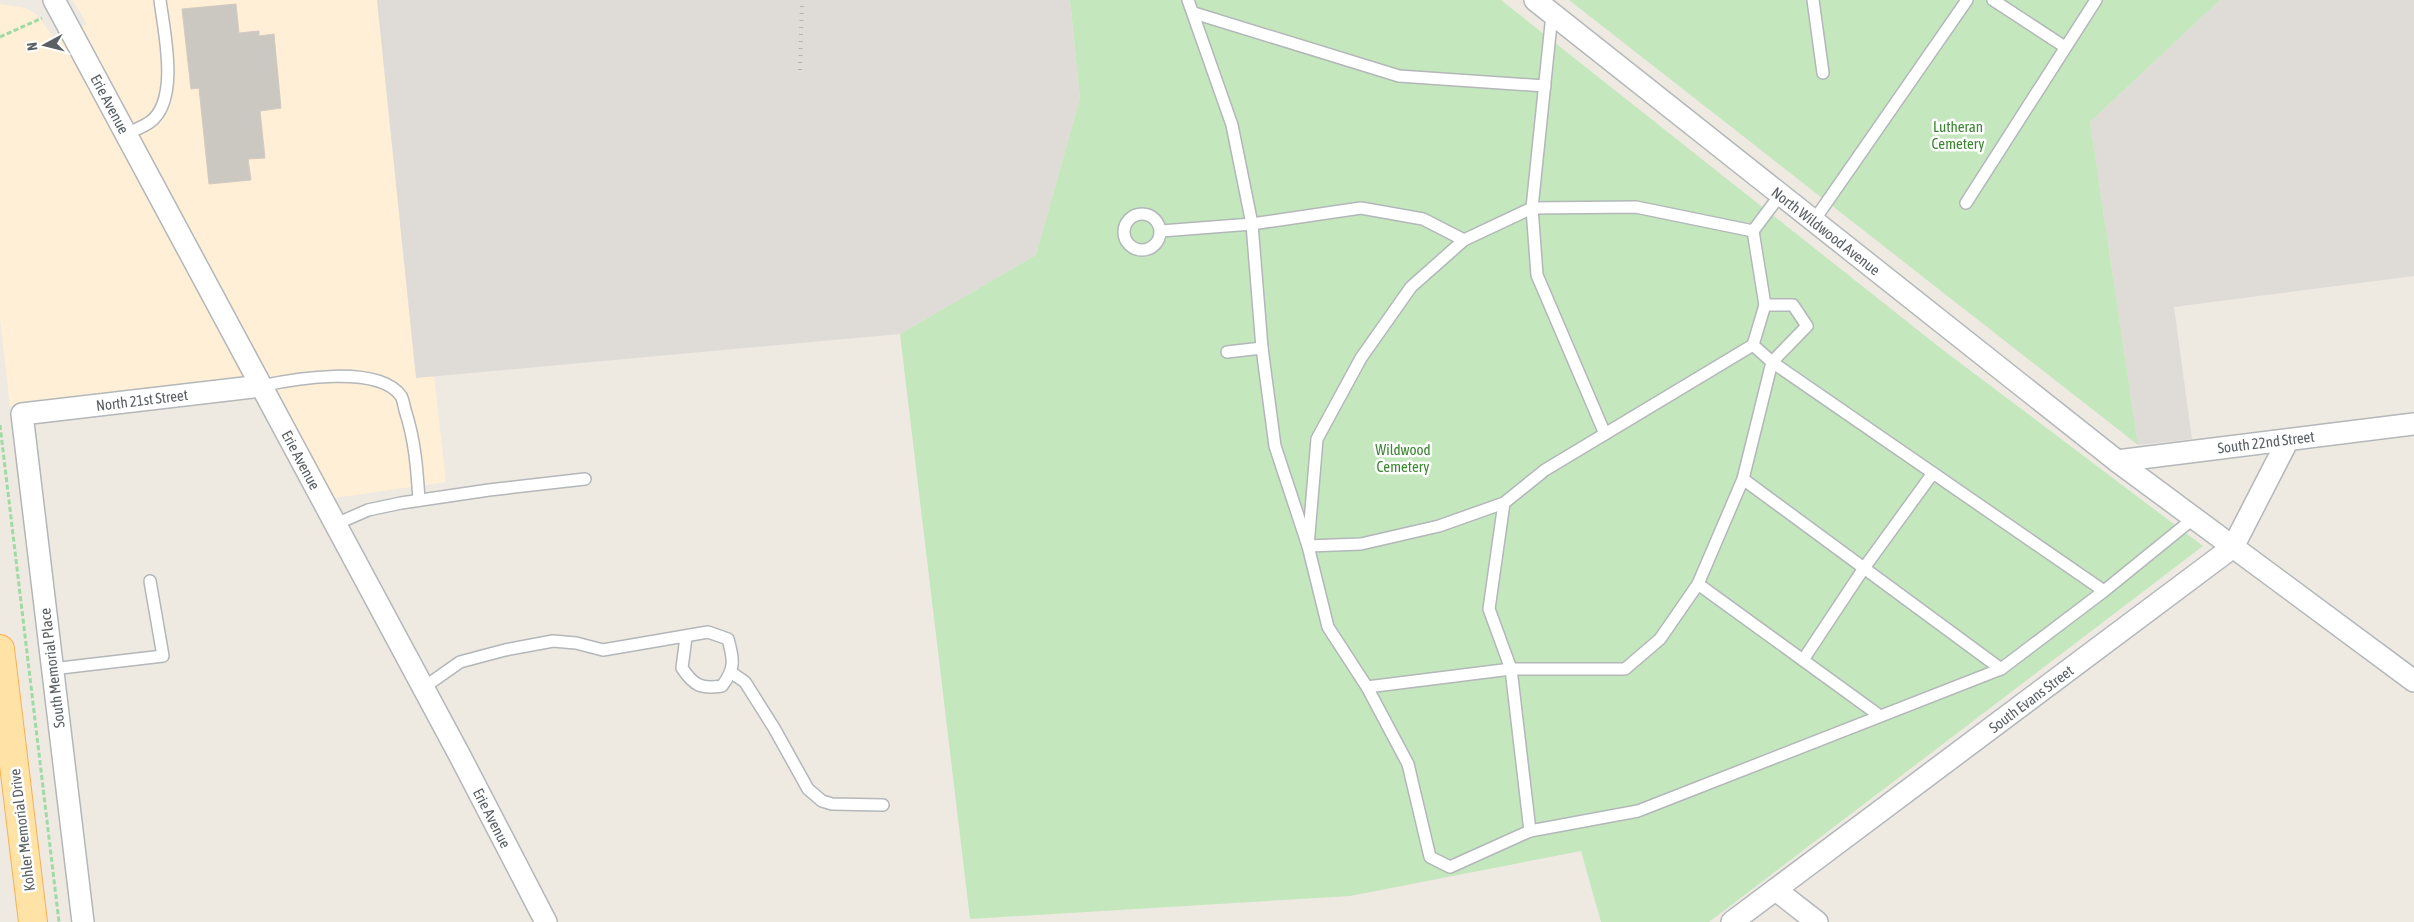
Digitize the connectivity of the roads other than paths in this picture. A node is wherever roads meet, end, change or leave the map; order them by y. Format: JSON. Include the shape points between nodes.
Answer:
{"nodes":[{"id":1,"x":54,"y":0,"type":"edge"},
{"id":2,"x":160,"y":0,"type":"edge"},
{"id":3,"x":1188,"y":0,"type":"edge"},
{"id":4,"x":1813,"y":0,"type":"edge"},
{"id":5,"x":1968,"y":0,"type":"edge"},
{"id":6,"x":1992,"y":0,"type":"edge"},
{"id":7,"x":2096,"y":0,"type":"edge"},
{"id":8,"x":1541,"y":4,"type":"edge"},
{"id":9,"x":1194,"y":12,"type":"junction"},
{"id":10,"x":2064,"y":47,"type":"junction"},
{"id":11,"x":1823,"y":73,"type":"dead end"},
{"id":12,"x":1545,"y":86,"type":"junction"},
{"id":13,"x":126,"y":134,"type":"junction"},
{"id":14,"x":1780,"y":195,"type":"junction"},
{"id":15,"x":1966,"y":203,"type":"dead end"},
{"id":16,"x":1532,"y":208,"type":"junction"},
{"id":17,"x":1813,"y":222,"type":"junction"},
{"id":18,"x":1252,"y":224,"type":"junction"},
{"id":19,"x":1161,"y":231,"type":"dead end"},
{"id":20,"x":1753,"y":231,"type":"junction"},
{"id":21,"x":1464,"y":240,"type":"junction"},
{"id":22,"x":1765,"y":305,"type":"junction"},
{"id":23,"x":1753,"y":345,"type":"junction"},
{"id":24,"x":1262,"y":348,"type":"junction"},
{"id":25,"x":1227,"y":352,"type":"dead end"},
{"id":26,"x":1772,"y":362,"type":"junction"},
{"id":27,"x":261,"y":386,"type":"junction"},
{"id":28,"x":22,"y":414,"type":"joint"},
{"id":29,"x":2414,"y":424,"type":"edge"},
{"id":30,"x":1606,"y":434,"type":"junction"},
{"id":31,"x":2288,"y":440,"type":"junction"},
{"id":32,"x":2117,"y":461,"type":"junction"},
{"id":33,"x":1933,"y":473,"type":"junction"},
{"id":34,"x":585,"y":479,"type":"dead end"},
{"id":35,"x":1743,"y":479,"type":"junction"},
{"id":36,"x":420,"y":500,"type":"junction"},
{"id":37,"x":1504,"y":503,"type":"junction"},
{"id":38,"x":2194,"y":518,"type":"junction"},
{"id":39,"x":336,"y":524,"type":"junction"},
{"id":40,"x":1308,"y":546,"type":"junction"},
{"id":41,"x":2232,"y":547,"type":"junction"},
{"id":42,"x":1864,"y":568,"type":"junction"},
{"id":43,"x":150,"y":580,"type":"dead end"},
{"id":44,"x":1698,"y":584,"type":"junction"},
{"id":45,"x":2104,"y":591,"type":"junction"},
{"id":46,"x":686,"y":637,"type":"junction"},
{"id":47,"x":0,"y":649,"type":"edge"},
{"id":48,"x":1803,"y":660,"type":"junction"},
{"id":49,"x":52,"y":669,"type":"junction"},
{"id":50,"x":1511,"y":669,"type":"junction"},
{"id":51,"x":2001,"y":669,"type":"junction"},
{"id":52,"x":732,"y":673,"type":"junction"},
{"id":53,"x":2414,"y":681,"type":"edge"},
{"id":54,"x":1367,"y":687,"type":"junction"},
{"id":55,"x":423,"y":688,"type":"junction"},
{"id":56,"x":1880,"y":716,"type":"junction"},
{"id":57,"x":884,"y":805,"type":"dead end"},
{"id":58,"x":1530,"y":831,"type":"junction"},
{"id":59,"x":1776,"y":890,"type":"junction"},
{"id":60,"x":33,"y":922,"type":"edge"},
{"id":61,"x":83,"y":922,"type":"edge"},
{"id":62,"x":546,"y":922,"type":"edge"},
{"id":63,"x":1732,"y":922,"type":"edge"},
{"id":64,"x":1817,"y":922,"type":"edge"}],
"edges":[{"from":1,"to":13,"type":"street","name":"Erie Avenue"},
{"from":2,"to":13,"type":"lane","via":[[168,91],[162,107],[151,121]]},
{"from":3,"to":9,"type":"lane"},
{"from":4,"to":11,"type":"lane"},
{"from":5,"to":17,"type":"lane"},
{"from":6,"to":10,"type":"lane"},
{"from":7,"to":10,"type":"lane"},
{"from":8,"to":12,"type":"lane"},
{"from":8,"to":14,"type":"street","name":"North Wildwood Avenue"},
{"from":9,"to":12,"type":"lane","via":[[1399,76]]},
{"from":9,"to":18,"type":"lane","via":[[1232,125]]},
{"from":10,"to":15,"type":"lane"},
{"from":12,"to":16,"type":"lane"},
{"from":13,"to":27,"type":"street","name":"Erie Avenue"},
{"from":14,"to":17,"type":"street","name":"North Wildwood Avenue"},
{"from":14,"to":20,"type":"lane"},
{"from":16,"to":20,"type":"lane","via":[[1636,207]]},
{"from":16,"to":21,"type":"lane"},
{"from":16,"to":30,"type":"lane","via":[[1537,275]]},
{"from":17,"to":32,"type":"street","name":"North Wildwood Avenue"},
{"from":18,"to":19,"type":"lane"},
{"from":18,"to":21,"type":"lane","via":[[1361,208],[1422,219]]},
{"from":18,"to":24,"type":"lane"},
{"from":20,"to":22,"type":"lane"},
{"from":21,"to":40,"type":"lane","via":[[1411,287],[1361,358],[1316,439]]},
{"from":22,"to":23,"type":"lane"},
{"from":22,"to":26,"type":"lane","via":[[1793,305],[1808,326]]},
{"from":23,"to":26,"type":"lane"},
{"from":23,"to":30,"type":"lane"},
{"from":24,"to":25,"type":"lane"},
{"from":24,"to":40,"type":"lane","via":[[1275,446]]},
{"from":26,"to":33,"type":"lane"},
{"from":26,"to":35,"type":"lane"},
{"from":27,"to":28,"type":"street","name":"North 21st Street"},
{"from":27,"to":36,"type":"lane","via":[[316,377],[360,377],[383,382],[401,396],[414,436]]},
{"from":27,"to":39,"type":"street","name":"Erie Avenue"},
{"from":28,"to":49,"type":"street","name":"South Memorial Place"},
{"from":29,"to":31,"type":"street","name":"South 22nd Street"},
{"from":30,"to":37,"type":"lane","via":[[1545,470]]},
{"from":31,"to":32,"type":"street","name":"South 22nd Street"},
{"from":31,"to":41,"type":"street","name":"South Evans Street"},
{"from":32,"to":38,"type":"street","name":"North Wildwood Avenue"},
{"from":33,"to":42,"type":"lane"},
{"from":33,"to":45,"type":"lane"},
{"from":34,"to":36,"type":"lane"},
{"from":35,"to":42,"type":"lane"},
{"from":35,"to":44,"type":"lane"},
{"from":36,"to":39,"type":"lane","via":[[368,510]]},
{"from":37,"to":40,"type":"lane","via":[[1439,526],[1370,542]]},
{"from":37,"to":50,"type":"lane","via":[[1489,609]]},
{"from":38,"to":41,"type":"street","name":"North Wildwood Avenue"},
{"from":38,"to":45,"type":"lane"},
{"from":39,"to":55,"type":"street","name":"Erie Avenue"},
{"from":40,"to":54,"type":"lane","via":[[1328,627]]},
{"from":41,"to":53,"type":"street","name":"North Wildwood Avenue"},
{"from":41,"to":59,"type":"street","name":"South Evans Street"},
{"from":42,"to":48,"type":"lane"},
{"from":42,"to":51,"type":"lane"},
{"from":43,"to":49,"type":"lane","via":[[163,656]]},
{"from":44,"to":48,"type":"lane"},
{"from":44,"to":50,"type":"lane","via":[[1660,639],[1625,669]]},
{"from":45,"to":51,"type":"lane"},
{"from":46,"to":52,"type":"lane","via":[[708,632],[728,639]]},
{"from":46,"to":52,"type":"lane","via":[[682,668],[691,681],[706,688],[722,686]]},
{"from":46,"to":55,"type":"lane","via":[[603,650],[576,643],[553,642],[505,650],[460,662]]},
{"from":47,"to":60,"type":"main road","name":"Kohler Memorial Drive"},
{"from":48,"to":56,"type":"lane"},
{"from":49,"to":61,"type":"street","name":"South Memorial Place"},
{"from":50,"to":54,"type":"lane"},
{"from":50,"to":58,"type":"lane"},
{"from":51,"to":56,"type":"lane"},
{"from":52,"to":57,"type":"lane","via":[[745,682],[808,789],[822,801],[832,804]]},
{"from":54,"to":58,"type":"lane","via":[[1408,764],[1430,857],[1450,867]]},
{"from":55,"to":62,"type":"street","name":"Erie Avenue"},
{"from":56,"to":58,"type":"lane","via":[[1638,811]]},
{"from":59,"to":63,"type":"street","name":"South Evans Street"},
{"from":59,"to":64,"type":"street"}]}
